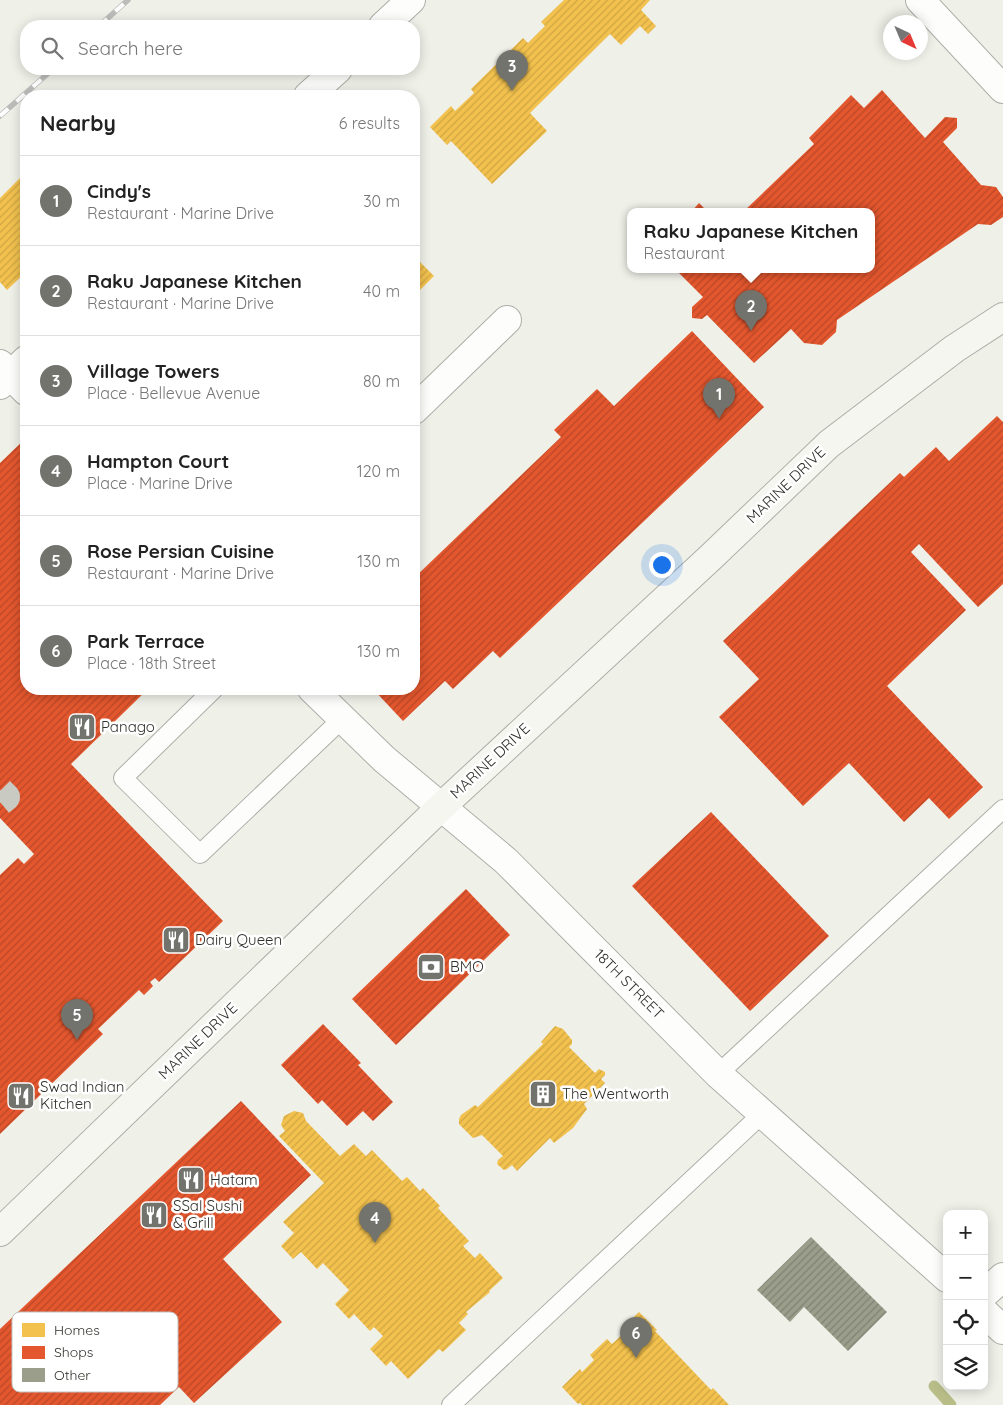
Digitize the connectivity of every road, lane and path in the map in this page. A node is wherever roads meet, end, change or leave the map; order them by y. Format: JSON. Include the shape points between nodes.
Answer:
{"nodes":[{"id":1,"x":411,"y":0,"type":"edge"},
{"id":2,"x":920,"y":0,"type":"edge"},
{"id":3,"x":389,"y":20,"type":"edge"},
{"id":4,"x":331,"y":75,"type":"edge"},
{"id":5,"x":1003,"y":89,"type":"edge"},
{"id":6,"x":315,"y":90,"type":"edge"},
{"id":7,"x":1003,"y":317,"type":"edge"},
{"id":8,"x":507,"y":320,"type":"dead end"},
{"id":9,"x":420,"y":404,"type":"edge"},
{"id":10,"x":208,"y":695,"type":"edge"},
{"id":11,"x":318,"y":695,"type":"edge"},
{"id":12,"x":342,"y":719,"type":"junction"},
{"id":13,"x":442,"y":806,"type":"junction"},
{"id":14,"x":1003,"y":809,"type":"edge"},
{"id":15,"x":718,"y":1074,"type":"junction"},
{"id":16,"x":762,"y":1114,"type":"junction"},
{"id":17,"x":0,"y":1232,"type":"edge"},
{"id":18,"x":943,"y":1274,"type":"edge"},
{"id":19,"x":1003,"y":1277,"type":"edge"},
{"id":20,"x":988,"y":1290,"type":"edge"},
{"id":21,"x":988,"y":1316,"type":"edge"},
{"id":22,"x":1003,"y":1330,"type":"edge"},
{"id":23,"x":451,"y":1405,"type":"edge"}],
"edges":[{"from":1,"to":3,"type":"street"},
{"from":2,"to":5,"type":"street"},
{"from":4,"to":6,"type":"street"},
{"from":7,"to":13,"type":"main road","name":"MARINE DRIVE","via":[[954,349],[829,444]]},
{"from":8,"to":9,"type":"street"},
{"from":10,"to":12,"type":"lane","via":[[123,778],[200,854]]},
{"from":11,"to":12,"type":"street","name":"18TH STREET"},
{"from":12,"to":13,"type":"street","name":"18TH STREET","via":[[384,759]]},
{"from":13,"to":15,"type":"street","name":"18TH STREET","via":[[506,861]]},
{"from":13,"to":17,"type":"main road","name":"MARINE DRIVE"},
{"from":14,"to":15,"type":"lane"},
{"from":15,"to":16,"type":"street","name":"18TH STREET"},
{"from":16,"to":18,"type":"street","name":"18TH STREET"},
{"from":16,"to":23,"type":"lane"},
{"from":19,"to":20,"type":"street"},
{"from":21,"to":22,"type":"street"}]}
